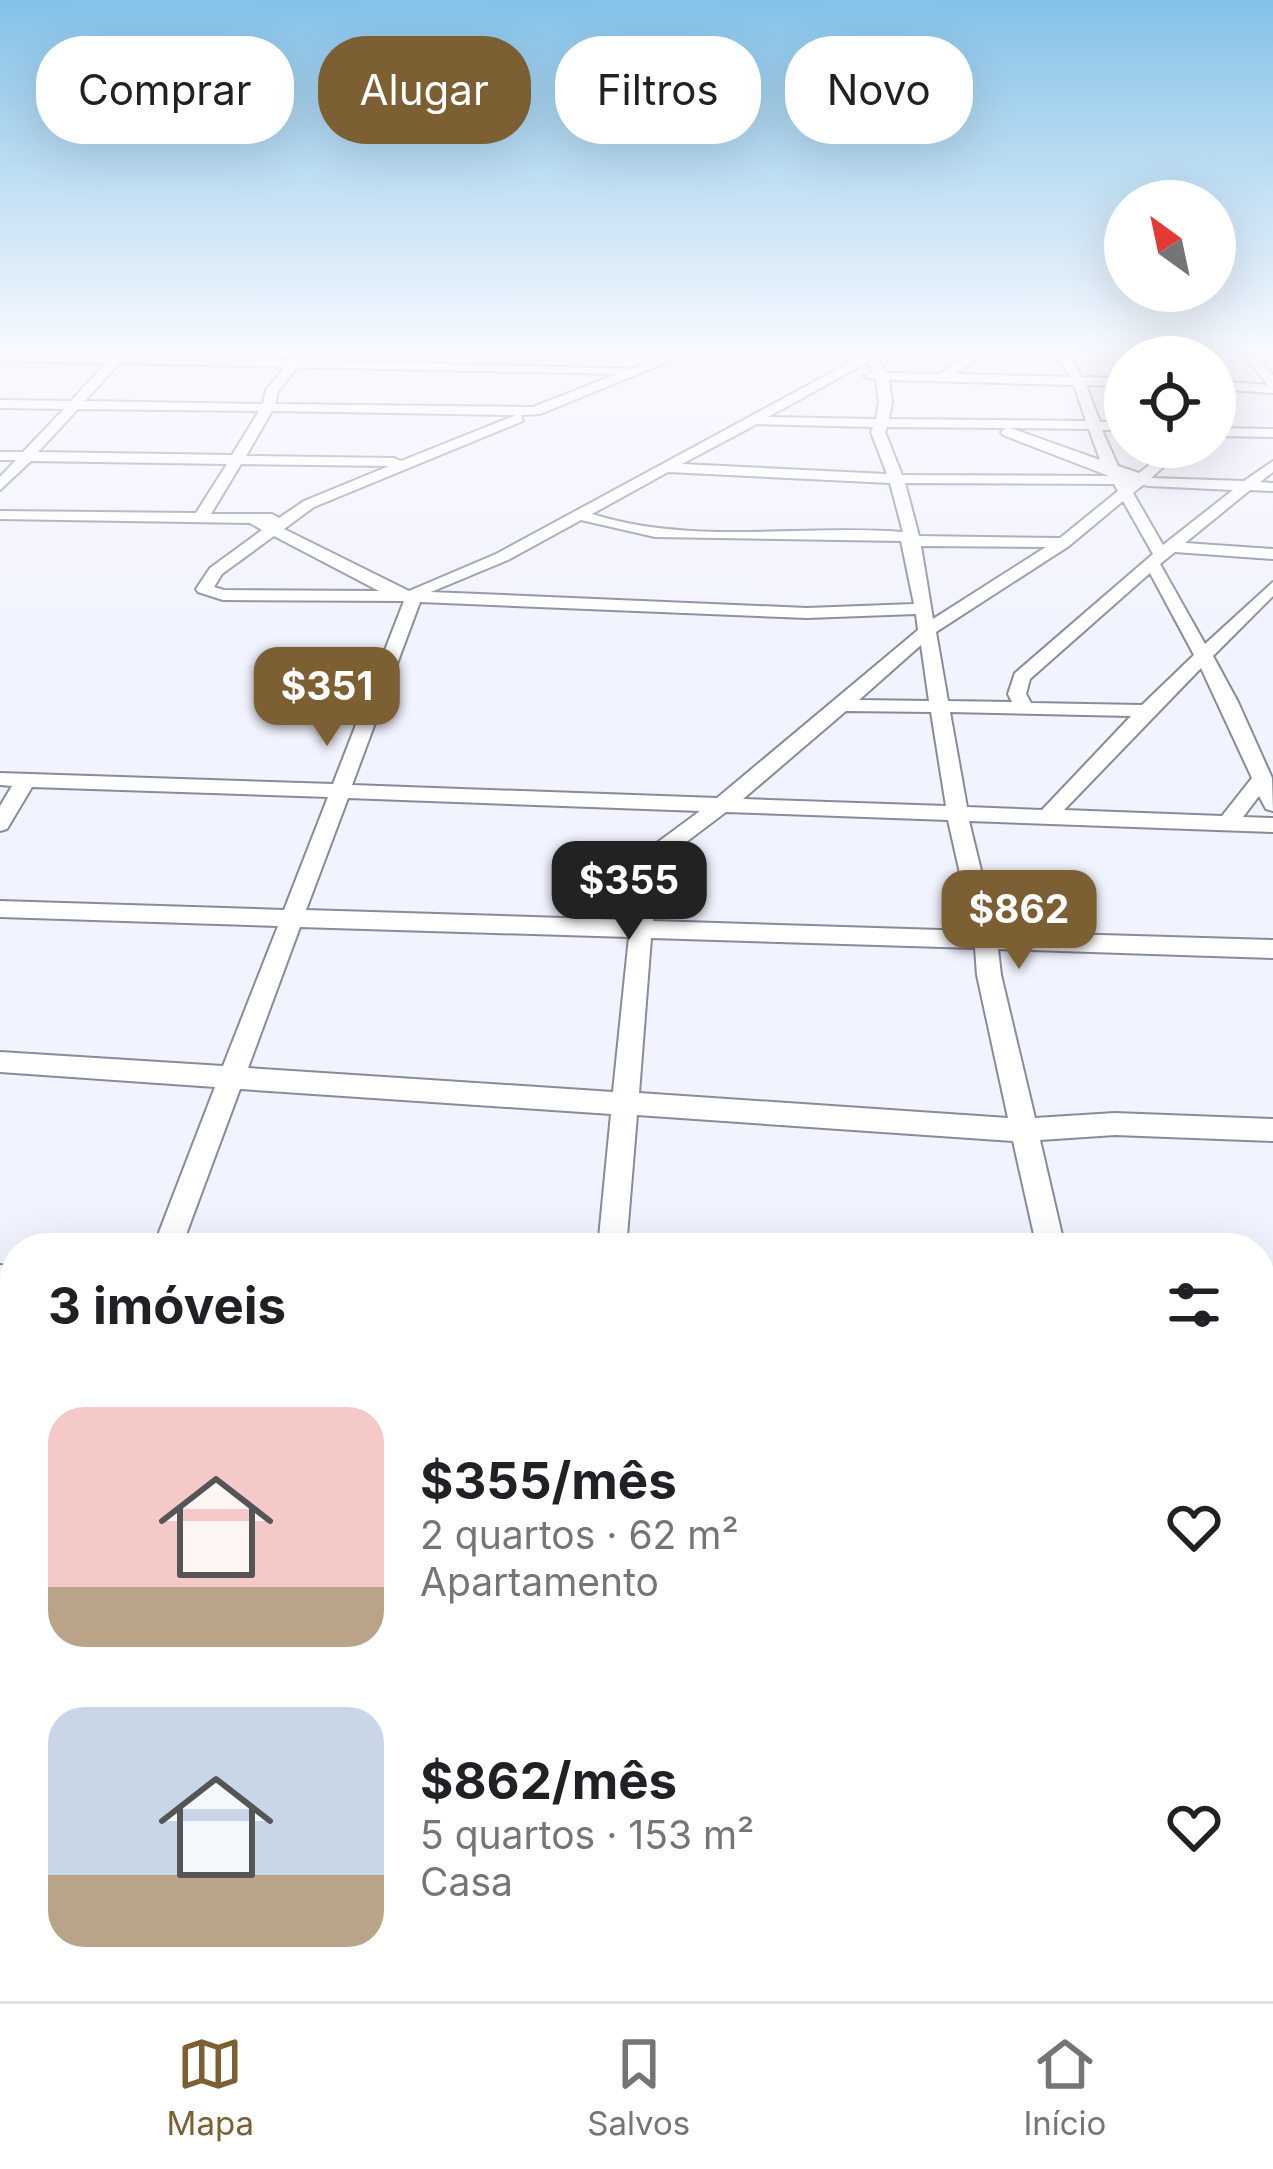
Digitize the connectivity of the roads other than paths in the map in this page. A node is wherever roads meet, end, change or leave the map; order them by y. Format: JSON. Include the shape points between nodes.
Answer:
{"nodes":[{"id":1,"x":41,"y":443,"type":"edge"},
{"id":2,"x":247,"y":443,"type":"edge"},
{"id":3,"x":455,"y":443,"type":"edge"},
{"id":4,"x":710,"y":443,"type":"edge"},
{"id":5,"x":882,"y":443,"type":"edge"},
{"id":6,"x":1035,"y":443,"type":"edge"},
{"id":7,"x":1104,"y":443,"type":"edge"},
{"id":8,"x":0,"y":455,"type":"edge"},
{"id":9,"x":30,"y":456,"type":"junction"},
{"id":10,"x":414,"y":460,"type":"junction"},
{"id":11,"x":236,"y":462,"type":"junction"},
{"id":12,"x":1273,"y":465,"type":"edge"},
{"id":13,"x":668,"y":468,"type":"junction"},
{"id":14,"x":1142,"y":468,"type":"edge"},
{"id":15,"x":1124,"y":478,"type":"junction"},
{"id":16,"x":896,"y":479,"type":"junction"},
{"id":17,"x":0,"y":486,"type":"edge"},
{"id":18,"x":1246,"y":486,"type":"junction"},
{"id":19,"x":1273,"y":487,"type":"edge"},
{"id":20,"x":0,"y":514,"type":"edge"},
{"id":21,"x":581,"y":515,"type":"junction"},
{"id":22,"x":200,"y":519,"type":"junction"},
{"id":23,"x":280,"y":522,"type":"junction"},
{"id":24,"x":909,"y":539,"type":"junction"},
{"id":25,"x":1064,"y":543,"type":"junction"},
{"id":26,"x":1273,"y":554,"type":"edge"},
{"id":27,"x":1162,"y":556,"type":"junction"},
{"id":28,"x":1273,"y":587,"type":"edge"},
{"id":29,"x":407,"y":596,"type":"junction"},
{"id":30,"x":925,"y":620,"type":"junction"},
{"id":31,"x":1203,"y":657,"type":"junction"},
{"id":32,"x":942,"y":704,"type":"junction"},
{"id":33,"x":842,"y":705,"type":"junction"},
{"id":34,"x":1023,"y":705,"type":"junction"},
{"id":35,"x":1141,"y":710,"type":"junction"},
{"id":36,"x":0,"y":778,"type":"edge"},
{"id":37,"x":1262,"y":778,"type":"junction"},
{"id":38,"x":26,"y":779,"type":"junction"},
{"id":39,"x":341,"y":790,"type":"junction"},
{"id":40,"x":1273,"y":803,"type":"edge"},
{"id":41,"x":714,"y":807,"type":"junction"},
{"id":42,"x":958,"y":818,"type":"junction"},
{"id":43,"x":1047,"y":818,"type":"junction"},
{"id":44,"x":0,"y":824,"type":"edge"},
{"id":45,"x":1227,"y":824,"type":"junction"},
{"id":46,"x":1273,"y":826,"type":"edge"},
{"id":47,"x":640,"y":898,"type":"junction"},
{"id":48,"x":0,"y":909,"type":"edge"},
{"id":49,"x":293,"y":921,"type":"junction"},
{"id":50,"x":585,"y":929,"type":"junction"},
{"id":51,"x":637,"y":930,"type":"junction"},
{"id":52,"x":986,"y":937,"type":"junction"},
{"id":53,"x":1050,"y":941,"type":"junction"},
{"id":54,"x":1273,"y":950,"type":"edge"},
{"id":55,"x":989,"y":975,"type":"junction"},
{"id":56,"x":0,"y":1062,"type":"edge"},
{"id":57,"x":232,"y":1080,"type":"junction"},
{"id":58,"x":624,"y":1103,"type":"junction"},
{"id":59,"x":1024,"y":1130,"type":"junction"},
{"id":60,"x":1273,"y":1130,"type":"edge"},
{"id":61,"x":173,"y":1233,"type":"edge"},
{"id":62,"x":613,"y":1233,"type":"edge"},
{"id":63,"x":1048,"y":1233,"type":"edge"}],
"edges":[{"from":1,"to":9,"type":"street"},
{"from":2,"to":11,"type":"street"},
{"from":3,"to":10,"type":"street"},
{"from":4,"to":13,"type":"street"},
{"from":5,"to":16,"type":"street"},
{"from":6,"to":15,"type":"street"},
{"from":7,"to":15,"type":"street"},
{"from":8,"to":9,"type":"street"},
{"from":9,"to":11,"type":"street"},
{"from":9,"to":17,"type":"street"},
{"from":10,"to":11,"type":"street"},
{"from":10,"to":23,"type":"street"},
{"from":11,"to":22,"type":"street"},
{"from":12,"to":18,"type":"street"},
{"from":13,"to":16,"type":"street"},
{"from":13,"to":21,"type":"street"},
{"from":14,"to":15,"type":"street"},
{"from":15,"to":16,"type":"street"},
{"from":15,"to":18,"type":"street"},
{"from":15,"to":25,"type":"street"},
{"from":15,"to":27,"type":"street"},
{"from":16,"to":24,"type":"street"},
{"from":18,"to":19,"type":"street"},
{"from":18,"to":27,"type":"street"},
{"from":20,"to":22,"type":"street"},
{"from":21,"to":24,"type":"street","via":[[625,530],[836,530]]},
{"from":21,"to":29,"type":"street"},
{"from":22,"to":23,"type":"street"},
{"from":23,"to":29,"type":"street"},
{"from":23,"to":29,"type":"street","via":[[204,589],[223,596]]},
{"from":24,"to":25,"type":"street"},
{"from":24,"to":30,"type":"street"},
{"from":25,"to":30,"type":"street"},
{"from":26,"to":27,"type":"street"},
{"from":27,"to":31,"type":"street"},
{"from":27,"to":34,"type":"street","via":[[1021,677]]},
{"from":28,"to":31,"type":"street"},
{"from":29,"to":30,"type":"street"},
{"from":29,"to":39,"type":"street"},
{"from":30,"to":32,"type":"street"},
{"from":30,"to":33,"type":"street"},
{"from":31,"to":35,"type":"street"},
{"from":31,"to":37,"type":"street"},
{"from":32,"to":33,"type":"street"},
{"from":32,"to":34,"type":"street"},
{"from":32,"to":42,"type":"street"},
{"from":33,"to":41,"type":"street"},
{"from":34,"to":35,"type":"street"},
{"from":35,"to":43,"type":"street"},
{"from":36,"to":38,"type":"street"},
{"from":37,"to":40,"type":"street"},
{"from":37,"to":45,"type":"street"},
{"from":38,"to":39,"type":"street"},
{"from":38,"to":44,"type":"street"},
{"from":39,"to":41,"type":"street"},
{"from":39,"to":49,"type":"street"},
{"from":41,"to":42,"type":"street"},
{"from":41,"to":47,"type":"street","via":[[647,862]]},
{"from":42,"to":43,"type":"street"},
{"from":42,"to":52,"type":"street"},
{"from":43,"to":45,"type":"street"},
{"from":45,"to":46,"type":"street"},
{"from":47,"to":50,"type":"street"},
{"from":47,"to":51,"type":"street"},
{"from":48,"to":49,"type":"street"},
{"from":49,"to":50,"type":"street"},
{"from":49,"to":57,"type":"street"},
{"from":50,"to":51,"type":"street"},
{"from":51,"to":52,"type":"street"},
{"from":51,"to":58,"type":"street"},
{"from":52,"to":53,"type":"street"},
{"from":52,"to":55,"type":"street"},
{"from":53,"to":54,"type":"street"},
{"from":53,"to":55,"type":"street"},
{"from":55,"to":59,"type":"street"},
{"from":56,"to":57,"type":"street"},
{"from":57,"to":58,"type":"street"},
{"from":57,"to":61,"type":"street"},
{"from":58,"to":59,"type":"street"},
{"from":58,"to":62,"type":"street"},
{"from":59,"to":60,"type":"street"},
{"from":59,"to":63,"type":"street"}]}
